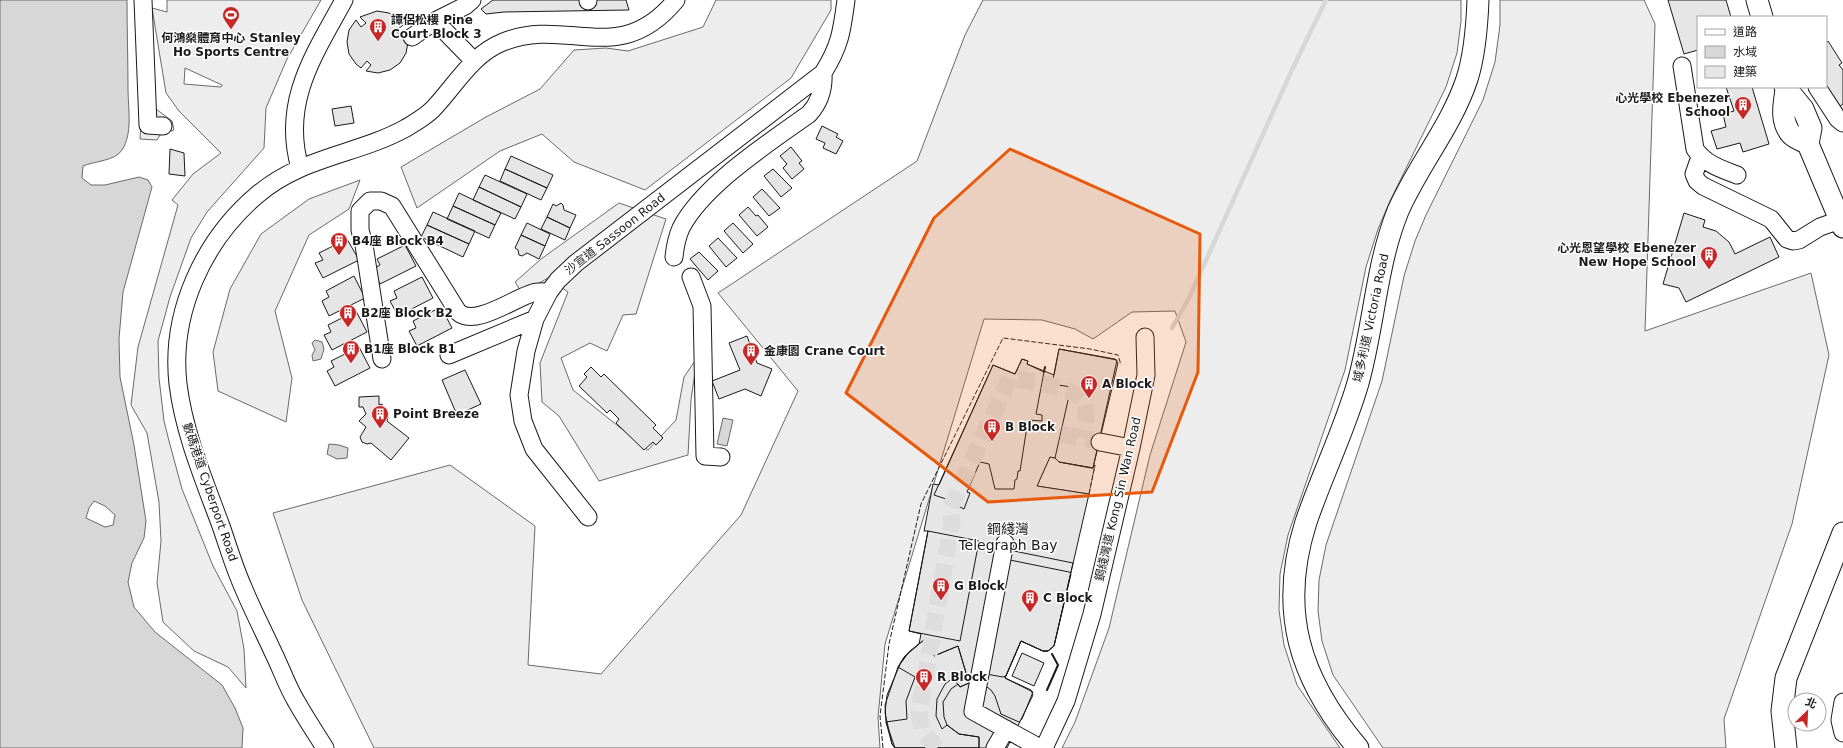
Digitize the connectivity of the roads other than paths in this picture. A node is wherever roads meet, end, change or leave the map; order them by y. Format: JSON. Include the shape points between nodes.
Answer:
{"nodes":[{"id":1,"x":143,"y":0,"type":"edge"},
{"id":2,"x":344,"y":0,"type":"edge"},
{"id":3,"x":472,"y":0,"type":"edge"},
{"id":4,"x":676,"y":0,"type":"edge"},
{"id":5,"x":846,"y":0,"type":"edge"},
{"id":6,"x":1478,"y":0,"type":"edge"},
{"id":7,"x":1757,"y":0,"type":"edge"},
{"id":8,"x":1762,"y":16,"type":"edge"},
{"id":9,"x":435,"y":21,"type":"junction"},
{"id":10,"x":412,"y":37,"type":"dead end"},
{"id":11,"x":474,"y":61,"type":"junction"},
{"id":12,"x":1682,"y":66,"type":"dead end"},
{"id":13,"x":823,"y":73,"type":"junction"},
{"id":14,"x":1786,"y":88,"type":"edge"},
{"id":15,"x":1818,"y":88,"type":"edge"},
{"id":16,"x":1843,"y":122,"type":"edge"},
{"id":17,"x":163,"y":126,"type":"dead end"},
{"id":18,"x":1700,"y":157,"type":"junction"},
{"id":19,"x":300,"y":168,"type":"junction"},
{"id":20,"x":1737,"y":175,"type":"dead end"},
{"id":21,"x":1842,"y":224,"type":"edge"},
{"id":22,"x":674,"y":258,"type":"dead end"},
{"id":23,"x":691,"y":277,"type":"dead end"},
{"id":24,"x":549,"y":292,"type":"junction"},
{"id":25,"x":535,"y":319,"type":"junction"},
{"id":26,"x":1145,"y":337,"type":"dead end"},
{"id":27,"x":449,"y":355,"type":"dead end"},
{"id":28,"x":382,"y":359,"type":"dead end"},
{"id":29,"x":1100,"y":442,"type":"tunnel mouth"},
{"id":30,"x":1131,"y":448,"type":"junction"},
{"id":31,"x":721,"y":457,"type":"dead end"},
{"id":32,"x":588,"y":518,"type":"dead end"},
{"id":33,"x":1843,"y":533,"type":"edge"},
{"id":34,"x":1005,"y":543,"type":"dead end"},
{"id":35,"x":1843,"y":702,"type":"edge"},
{"id":36,"x":1010,"y":732,"type":"junction"},
{"id":37,"x":1843,"y":733,"type":"edge"},
{"id":38,"x":1038,"y":746,"type":"edge"},
{"id":39,"x":325,"y":748,"type":"edge"},
{"id":40,"x":995,"y":748,"type":"edge"},
{"id":41,"x":1358,"y":748,"type":"edge"},
{"id":42,"x":1786,"y":748,"type":"edge"}],
"edges":[{"from":1,"to":17,"type":"street","via":[[148,125]]},
{"from":2,"to":19,"type":"street","via":[[312,57],[298,95],[294,130]]},
{"from":3,"to":9,"type":"street"},
{"from":4,"to":11,"type":"street","name":"數碼港道 Cyberport Road","via":[[656,20],[632,33],[606,39],[528,35],[502,42]]},
{"from":5,"to":13,"type":"street","name":"沙宣道 Sassoon Road","via":[[840,39]]},
{"from":6,"to":41,"type":"main road","name":"域多利道 Victoria Road","via":[[1474,51],[1467,79],[1451,115],[1408,190],[1393,224],[1384,254],[1357,386],[1307,521],[1296,568],[1294,609],[1297,635],[1304,660],[1323,701]]},
{"from":7,"to":8,"type":"main road"},
{"from":9,"to":10,"type":"street"},
{"from":9,"to":11,"type":"street"},
{"from":11,"to":19,"type":"street","name":"數碼港道 Cyberport Road","via":[[434,108],[415,123]]},
{"from":12,"to":18,"type":"street","via":[[1692,137]]},
{"from":13,"to":22,"type":"street","via":[[822,91],[815,107],[739,166],[692,212],[681,229]]},
{"from":13,"to":24,"type":"street","name":"沙宣道 Sassoon Road","via":[[576,263]]},
{"from":14,"to":21,"type":"main road","via":[[1783,113],[1791,134],[1808,144]]},
{"from":15,"to":16,"type":"street","via":[[1838,119]]},
{"from":18,"to":20,"type":"street","via":[[1711,165]]},
{"from":18,"to":21,"type":"street","via":[[1694,174],[1697,181],[1771,219],[1787,238],[1793,241],[1820,227]]},
{"from":19,"to":39,"type":"street","name":"數碼港道 Cyberport Road","via":[[257,196],[216,240],[194,280],[185,306],[179,336],[178,384],[196,456],[242,585],[296,700]]},
{"from":23,"to":31,"type":"street","via":[[702,306],[705,456]]},
{"from":24,"to":25,"type":"street","name":"沙宣道 Sassoon Road"},
{"from":24,"to":28,"type":"street","via":[[533,292],[482,315],[463,316],[458,312],[392,206],[381,201],[370,201],[360,211],[360,230]]},
{"from":25,"to":27,"type":"street"},
{"from":25,"to":32,"type":"street","name":"沙宣道 Sassoon Road","via":[[520,388],[523,421],[534,449]]},
{"from":26,"to":30,"type":"street","name":"鋼綫灣道 Kong Sin Wan Road","via":[[1146,375]]},
{"from":29,"to":30,"type":"street"},
{"from":30,"to":38,"type":"street","name":"鋼綫灣道 Kong Sin Wan Road","via":[[1092,614],[1074,677],[1066,701]]},
{"from":33,"to":42,"type":"main road","via":[[1786,678],[1782,711]]},
{"from":34,"to":36,"type":"street","via":[[973,711]]},
{"from":35,"to":37,"type":"street","via":[[1840,720]]},
{"from":36,"to":38,"type":"street"},
{"from":36,"to":40,"type":"street"}]}
